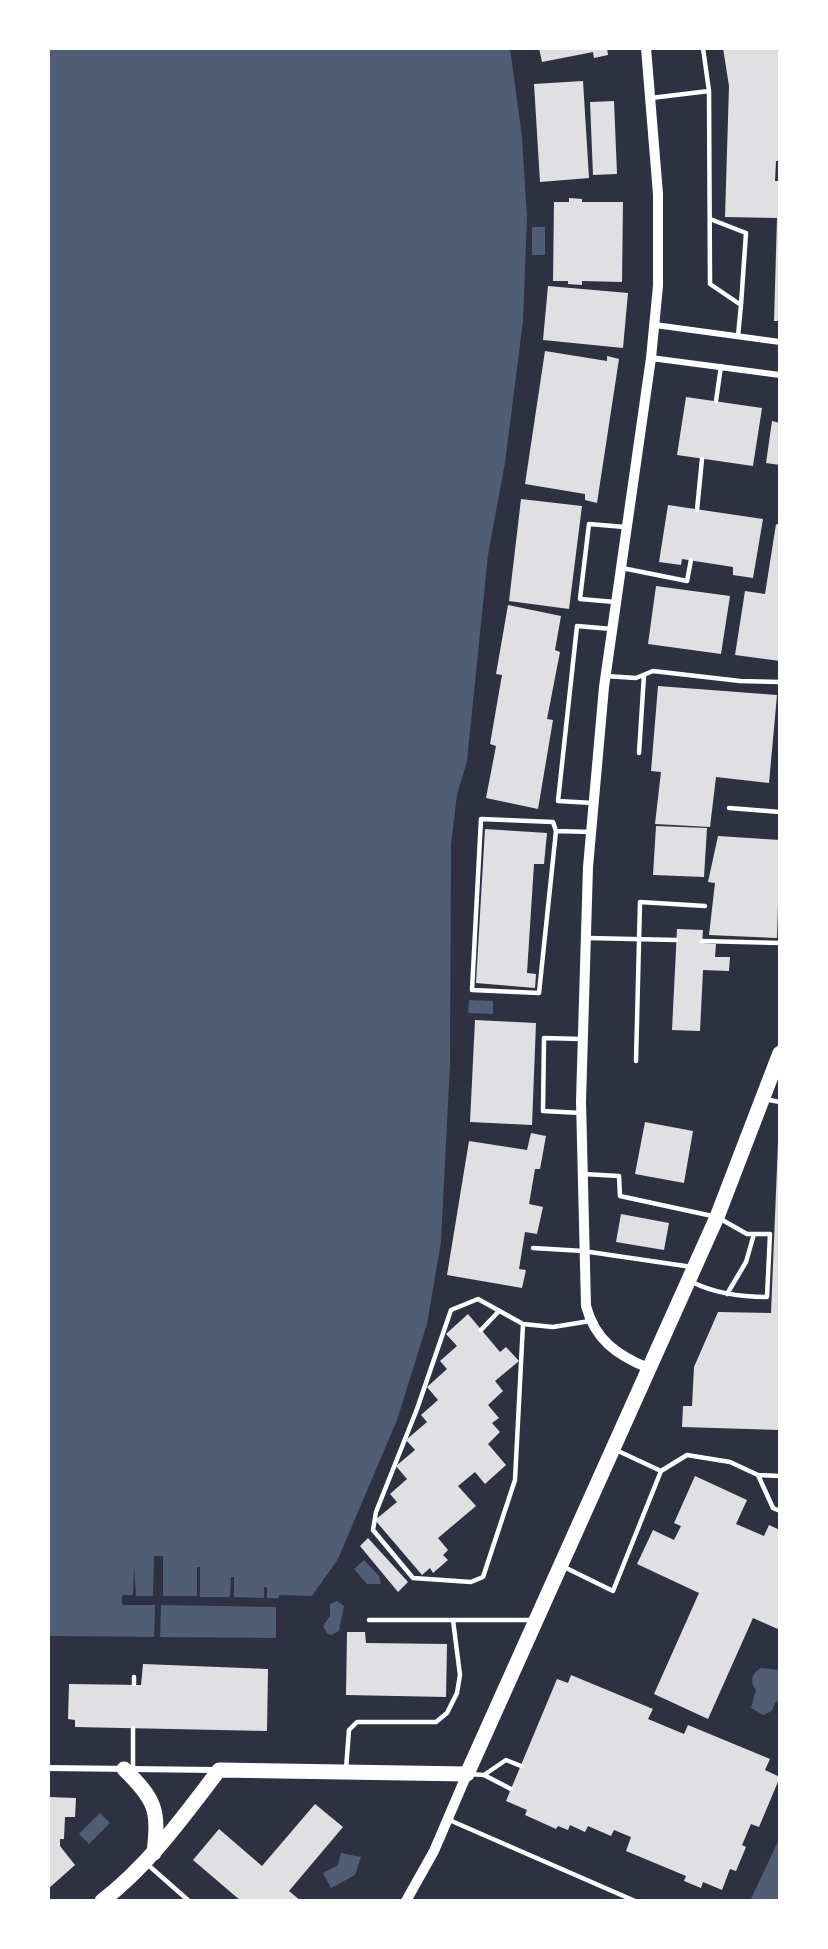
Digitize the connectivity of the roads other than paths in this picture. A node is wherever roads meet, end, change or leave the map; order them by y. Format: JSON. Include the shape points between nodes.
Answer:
{"nodes":[{"id":1,"x":646,"y":48,"type":"edge"},
{"id":2,"x":703,"y":48,"type":"edge"},
{"id":3,"x":709,"y":92,"type":"junction"},
{"id":4,"x":651,"y":98,"type":"junction"},
{"id":5,"x":710,"y":219,"type":"junction"},
{"id":6,"x":741,"y":305,"type":"junction"},
{"id":7,"x":655,"y":325,"type":"junction"},
{"id":8,"x":738,"y":336,"type":"junction"},
{"id":9,"x":780,"y":342,"type":"edge"},
{"id":10,"x":651,"y":358,"type":"junction"},
{"id":11,"x":721,"y":366,"type":"junction"},
{"id":12,"x":780,"y":375,"type":"edge"},
{"id":13,"x":716,"y":401,"type":"dead end"},
{"id":14,"x":702,"y":459,"type":"dead end"},
{"id":15,"x":698,"y":510,"type":"dead end"},
{"id":16,"x":626,"y":527,"type":"junction"},
{"id":17,"x":691,"y":560,"type":"dead end"},
{"id":18,"x":620,"y":567,"type":"junction"},
{"id":19,"x":615,"y":602,"type":"junction"},
{"id":20,"x":612,"y":629,"type":"junction"},
{"id":21,"x":644,"y":675,"type":"junction"},
{"id":22,"x":605,"y":676,"type":"junction"},
{"id":23,"x":780,"y":682,"type":"edge"},
{"id":24,"x":639,"y":753,"type":"dead end"},
{"id":25,"x":593,"y":803,"type":"junction"},
{"id":26,"x":729,"y":808,"type":"dead end"},
{"id":27,"x":780,"y":812,"type":"edge"},
{"id":28,"x":556,"y":831,"type":"junction"},
{"id":29,"x":591,"y":832,"type":"junction"},
{"id":30,"x":705,"y":906,"type":"dead end"},
{"id":31,"x":585,"y":938,"type":"junction"},
{"id":32,"x":639,"y":939,"type":"junction"},
{"id":33,"x":676,"y":940,"type":"dead end"},
{"id":34,"x":702,"y":941,"type":"dead end"},
{"id":35,"x":780,"y":943,"type":"edge"},
{"id":36,"x":582,"y":1039,"type":"junction"},
{"id":37,"x":780,"y":1053,"type":"edge"},
{"id":38,"x":636,"y":1061,"type":"dead end"},
{"id":39,"x":764,"y":1099,"type":"junction"},
{"id":40,"x":780,"y":1102,"type":"edge"},
{"id":41,"x":581,"y":1113,"type":"junction"},
{"id":42,"x":582,"y":1174,"type":"junction"},
{"id":43,"x":717,"y":1217,"type":"junction"},
{"id":44,"x":754,"y":1234,"type":"junction"},
{"id":45,"x":533,"y":1248,"type":"dead end"},
{"id":46,"x":583,"y":1251,"type":"junction"},
{"id":47,"x":692,"y":1274,"type":"junction"},
{"id":48,"x":727,"y":1294,"type":"junction"},
{"id":49,"x":499,"y":1311,"type":"junction"},
{"id":50,"x":590,"y":1321,"type":"junction"},
{"id":51,"x":524,"y":1324,"type":"junction"},
{"id":52,"x":481,"y":1330,"type":"dead end"},
{"id":53,"x":648,"y":1368,"type":"junction"},
{"id":54,"x":611,"y":1448,"type":"junction"},
{"id":55,"x":661,"y":1471,"type":"junction"},
{"id":56,"x":758,"y":1474,"type":"junction"},
{"id":57,"x":780,"y":1476,"type":"edge"},
{"id":58,"x":780,"y":1511,"type":"edge"},
{"id":59,"x":401,"y":1550,"type":"dead end"},
{"id":60,"x":395,"y":1556,"type":"junction"},
{"id":61,"x":560,"y":1565,"type":"junction"},
{"id":62,"x":369,"y":1620,"type":"dead end"},
{"id":63,"x":453,"y":1620,"type":"junction"},
{"id":64,"x":536,"y":1620,"type":"junction"},
{"id":65,"x":134,"y":1677,"type":"dead end"},
{"id":66,"x":134,"y":1684,"type":"dead end"},
{"id":67,"x":133,"y":1728,"type":"dead end"},
{"id":68,"x":521,"y":1766,"type":"dead end"},
{"id":69,"x":48,"y":1768,"type":"edge"},
{"id":70,"x":129,"y":1769,"type":"junction"},
{"id":71,"x":219,"y":1770,"type":"junction"},
{"id":72,"x":346,"y":1772,"type":"junction"},
{"id":73,"x":467,"y":1774,"type":"junction"},
{"id":74,"x":484,"y":1775,"type":"junction"},
{"id":75,"x":511,"y":1789,"type":"dead end"},
{"id":76,"x":447,"y":1819,"type":"junction"},
{"id":77,"x":149,"y":1858,"type":"junction"},
{"id":78,"x":102,"y":1901,"type":"edge"},
{"id":79,"x":189,"y":1901,"type":"edge"},
{"id":80,"x":406,"y":1901,"type":"edge"},
{"id":81,"x":635,"y":1901,"type":"edge"}],
"edges":[{"from":1,"to":4,"type":"street"},
{"from":2,"to":3,"type":"lane"},
{"from":3,"to":4,"type":"lane"},
{"from":3,"to":5,"type":"lane"},
{"from":4,"to":7,"type":"street","via":[[658,194]]},
{"from":5,"to":6,"type":"lane","via":[[710,284]]},
{"from":5,"to":6,"type":"lane","via":[[746,233]]},
{"from":6,"to":8,"type":"lane"},
{"from":7,"to":8,"type":"street"},
{"from":7,"to":10,"type":"street"},
{"from":8,"to":9,"type":"street"},
{"from":10,"to":11,"type":"street"},
{"from":10,"to":16,"type":"street"},
{"from":11,"to":12,"type":"street"},
{"from":11,"to":13,"type":"lane"},
{"from":14,"to":15,"type":"lane"},
{"from":16,"to":18,"type":"street"},
{"from":16,"to":19,"type":"lane","via":[[589,524],[580,599]]},
{"from":17,"to":18,"type":"lane","via":[[687,581]]},
{"from":18,"to":19,"type":"street"},
{"from":19,"to":20,"type":"street"},
{"from":20,"to":22,"type":"street"},
{"from":20,"to":25,"type":"lane","via":[[577,626],[558,801]]},
{"from":21,"to":22,"type":"lane"},
{"from":21,"to":23,"type":"lane","via":[[653,671]]},
{"from":21,"to":24,"type":"lane"},
{"from":22,"to":25,"type":"street"},
{"from":25,"to":29,"type":"street"},
{"from":26,"to":27,"type":"lane"},
{"from":28,"to":28,"type":"lane","via":[[553,822],[481,819],[472,990],[539,993]]},
{"from":28,"to":29,"type":"lane"},
{"from":29,"to":31,"type":"street"},
{"from":30,"to":32,"type":"lane","via":[[640,902]]},
{"from":31,"to":32,"type":"lane"},
{"from":31,"to":36,"type":"street"},
{"from":32,"to":33,"type":"lane"},
{"from":32,"to":38,"type":"lane"},
{"from":34,"to":35,"type":"lane"},
{"from":36,"to":41,"type":"street"},
{"from":36,"to":41,"type":"lane","via":[[544,1038],[543,1111]]},
{"from":37,"to":39,"type":"main road"},
{"from":39,"to":40,"type":"lane"},
{"from":39,"to":43,"type":"main road"},
{"from":41,"to":42,"type":"street"},
{"from":42,"to":43,"type":"lane","via":[[619,1176],[620,1196]]},
{"from":42,"to":46,"type":"street"},
{"from":43,"to":44,"type":"lane"},
{"from":43,"to":47,"type":"main road"},
{"from":44,"to":48,"type":"lane","via":[[746,1262]]},
{"from":44,"to":48,"type":"lane","via":[[770,1234],[767,1297]]},
{"from":45,"to":46,"type":"lane"},
{"from":46,"to":47,"type":"lane"},
{"from":46,"to":50,"type":"street"},
{"from":47,"to":48,"type":"lane","via":[[708,1289]]},
{"from":47,"to":53,"type":"main road"},
{"from":49,"to":51,"type":"lane"},
{"from":49,"to":52,"type":"lane"},
{"from":49,"to":60,"type":"lane","via":[[478,1299],[451,1310],[376,1512],[373,1530]]},
{"from":50,"to":51,"type":"lane","via":[[553,1327]]},
{"from":50,"to":53,"type":"street","via":[[619,1355]]},
{"from":51,"to":60,"type":"lane","via":[[515,1480],[483,1577],[471,1582],[413,1578]]},
{"from":53,"to":54,"type":"main road"},
{"from":54,"to":55,"type":"lane"},
{"from":54,"to":61,"type":"main road"},
{"from":55,"to":56,"type":"lane","via":[[687,1455],[730,1462]]},
{"from":55,"to":61,"type":"lane","via":[[613,1591]]},
{"from":56,"to":57,"type":"lane"},
{"from":56,"to":58,"type":"lane","via":[[772,1508]]},
{"from":59,"to":60,"type":"lane"},
{"from":61,"to":64,"type":"main road"},
{"from":62,"to":63,"type":"lane"},
{"from":63,"to":64,"type":"lane"},
{"from":63,"to":72,"type":"lane","via":[[460,1675],[447,1713],[436,1722],[357,1722],[349,1730]]},
{"from":64,"to":73,"type":"main road"},
{"from":65,"to":66,"type":"lane"},
{"from":67,"to":70,"type":"lane"},
{"from":68,"to":74,"type":"lane","via":[[506,1760]]},
{"from":69,"to":70,"type":"street"},
{"from":70,"to":71,"type":"street"},
{"from":70,"to":77,"type":"main road","via":[[146,1789],[158,1821]]},
{"from":71,"to":72,"type":"main road"},
{"from":71,"to":77,"type":"main road"},
{"from":72,"to":73,"type":"main road"},
{"from":73,"to":74,"type":"lane"},
{"from":73,"to":76,"type":"street"},
{"from":74,"to":75,"type":"lane"},
{"from":76,"to":80,"type":"street"},
{"from":76,"to":81,"type":"lane"},
{"from":77,"to":78,"type":"main road"},
{"from":77,"to":79,"type":"lane"}]}
